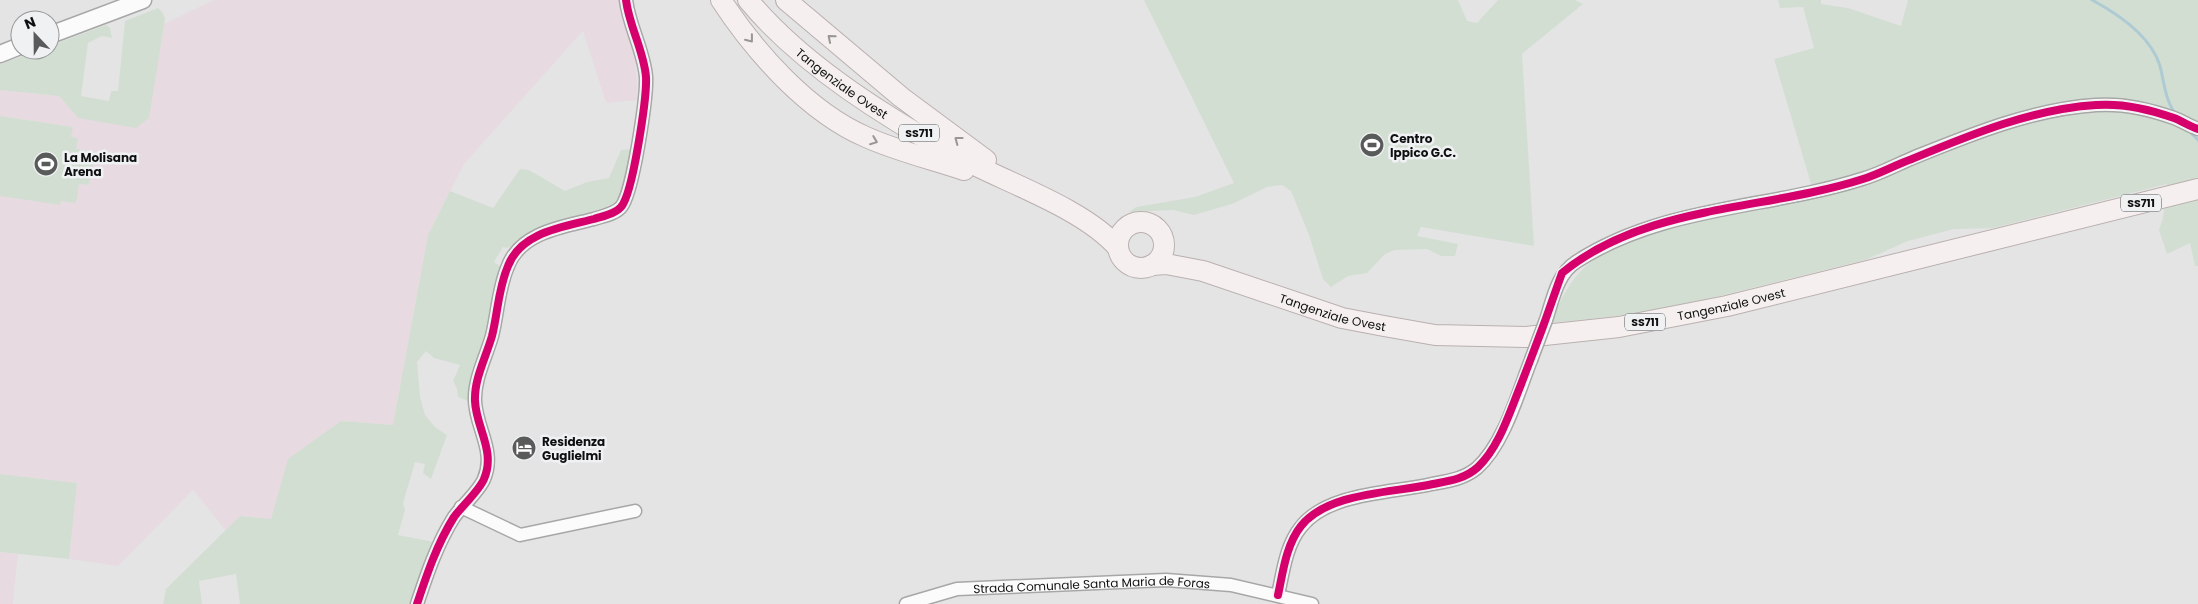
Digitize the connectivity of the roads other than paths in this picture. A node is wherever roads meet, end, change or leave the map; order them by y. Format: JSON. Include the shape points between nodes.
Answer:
{"nodes":[{"id":1,"x":143,"y":0,"type":"edge"},
{"id":2,"x":626,"y":0,"type":"edge"},
{"id":3,"x":721,"y":0,"type":"edge"},
{"id":4,"x":748,"y":0,"type":"edge"},
{"id":5,"x":786,"y":0,"type":"edge"},
{"id":6,"x":60,"y":31,"type":"edge"},
{"id":7,"x":2193,"y":127,"type":"edge"},
{"id":8,"x":2198,"y":189,"type":"edge"},
{"id":9,"x":1025,"y":190,"type":"junction"},
{"id":10,"x":1082,"y":218,"type":"junction"},
{"id":11,"x":1129,"y":225,"type":"junction"},
{"id":12,"x":1164,"y":242,"type":"junction"},
{"id":13,"x":1118,"y":248,"type":"junction"},
{"id":14,"x":1152,"y":265,"type":"junction"},
{"id":15,"x":1203,"y":271,"type":"junction"},
{"id":16,"x":462,"y":507,"type":"junction"},
{"id":17,"x":635,"y":511,"type":"dead end"},
{"id":18,"x":1278,"y":595,"type":"junction"},
{"id":19,"x":417,"y":604,"type":"edge"},
{"id":20,"x":906,"y":604,"type":"edge"},
{"id":21,"x":1312,"y":604,"type":"edge"}],
"edges":[{"from":1,"to":6,"type":"street"},
{"from":2,"to":16,"type":"street","via":[[646,78],[629,189],[621,206],[608,215],[541,234],[524,244],[509,262],[475,400],[488,451],[484,479]]},
{"from":3,"to":9,"type":"main road","one_way":true,"via":[[780,75],[840,124],[897,150]]},
{"from":4,"to":9,"type":"main road","name":"Tangenziale Ovest","number":"SS711","via":[[818,67],[957,156]]},
{"from":9,"to":5,"type":"main road","one_way":true,"via":[[902,97]]},
{"from":7,"to":18,"type":"street","bridge":true,"via":[[2176,119],[2123,105],[2095,105],[2033,116],[1960,140],[1863,179],[1787,198],[1686,216],[1602,247],[1562,273],[1509,415],[1489,455],[1477,469],[1462,478],[1371,494],[1318,512],[1301,526],[1293,542]]},
{"from":8,"to":15,"type":"main road","name":"Tangenziale Ovest","number":"SS711","via":[[1727,306],[1619,327],[1526,337],[1435,335],[1350,320]]},
{"from":9,"to":10,"type":"main road","name":"Tangenziale Ovest","number":"SS711"},
{"from":10,"to":11,"type":"main road","name":"Tangenziale Ovest","number":"SS711"},
{"from":10,"to":13,"type":"main road","name":"Tangenziale Ovest","number":"SS711"},
{"from":11,"to":12,"type":"main road","via":[[1142,222],[1154,226]]},
{"from":11,"to":13,"type":"main road","via":[[1120,235]]},
{"from":12,"to":14,"type":"main road","via":[[1162,256]]},
{"from":12,"to":15,"type":"main road","name":"Tangenziale Ovest","number":"SS711"},
{"from":13,"to":14,"type":"main road","via":[[1130,266],[1145,268]]},
{"from":14,"to":15,"type":"main road","name":"Tangenziale Ovest","number":"SS711","via":[[1166,264]]},
{"from":16,"to":17,"type":"street","via":[[520,535]]},
{"from":16,"to":19,"type":"street","via":[[440,541]]},
{"from":18,"to":20,"type":"street","name":"Strada Comunale Santa Maria de Foras","via":[[1231,585],[1166,580],[956,589]]},
{"from":18,"to":21,"type":"street","name":"Strada Comunale Santa Maria de Foras"}]}
